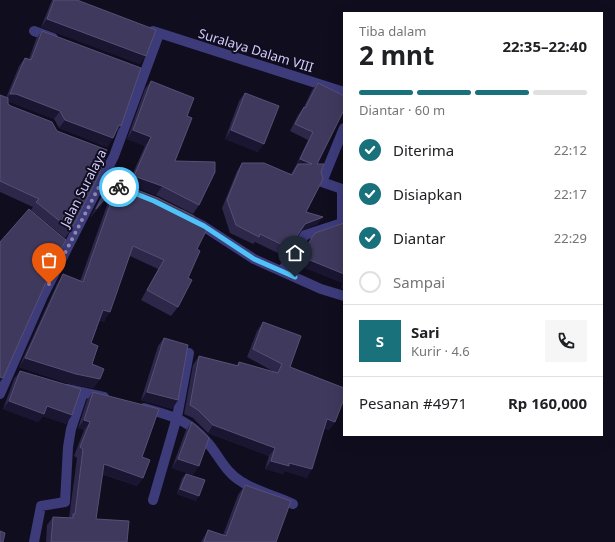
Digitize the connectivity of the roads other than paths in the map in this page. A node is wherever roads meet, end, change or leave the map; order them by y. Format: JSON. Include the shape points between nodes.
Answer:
{"nodes":[{"id":1,"x":145,"y":28,"type":"edge"},
{"id":2,"x":34,"y":31,"type":"dead end"},
{"id":3,"x":159,"y":34,"type":"junction"},
{"id":4,"x":63,"y":42,"type":"edge"},
{"id":5,"x":343,"y":92,"type":"edge"},
{"id":6,"x":343,"y":130,"type":"edge"},
{"id":7,"x":101,"y":151,"type":"edge"},
{"id":8,"x":114,"y":156,"type":"junction"},
{"id":9,"x":168,"y":208,"type":"edge"},
{"id":10,"x":282,"y":271,"type":"junction"},
{"id":11,"x":343,"y":296,"type":"edge"},
{"id":12,"x":189,"y":353,"type":"edge"},
{"id":13,"x":54,"y":385,"type":"edge"},
{"id":14,"x":83,"y":393,"type":"junction"},
{"id":15,"x":0,"y":394,"type":"edge"},
{"id":16,"x":116,"y":400,"type":"edge"},
{"id":17,"x":131,"y":405,"type":"edge"},
{"id":18,"x":177,"y":417,"type":"junction"},
{"id":19,"x":153,"y":500,"type":"dead end"},
{"id":20,"x":293,"y":504,"type":"dead end"},
{"id":21,"x":34,"y":542,"type":"edge"}],
"edges":[{"from":1,"to":3,"type":"street","name":"Suralaya Dalam VIII"},
{"from":2,"to":4,"type":"street"},
{"from":3,"to":5,"type":"street","name":"Suralaya Dalam VIII"},
{"from":3,"to":8,"type":"street","name":"Jalan Suralaya","via":[[141,72]]},
{"from":6,"to":10,"type":"street","via":[[322,182],[342,188],[342,223],[305,235]]},
{"from":7,"to":8,"type":"street"},
{"from":8,"to":15,"type":"street","name":"Jalan Suralaya","via":[[105,182],[64,246],[13,372]]},
{"from":9,"to":10,"type":"street","via":[[204,226],[254,259]]},
{"from":10,"to":11,"type":"street","via":[[321,289]]},
{"from":12,"to":18,"type":"street"},
{"from":13,"to":14,"type":"street"},
{"from":14,"to":16,"type":"street"},
{"from":14,"to":21,"type":"street","via":[[71,428],[65,502],[41,506]]},
{"from":17,"to":18,"type":"street"},
{"from":18,"to":19,"type":"street"},
{"from":18,"to":20,"type":"street","via":[[188,423],[208,443],[223,465],[241,482]]}]}
